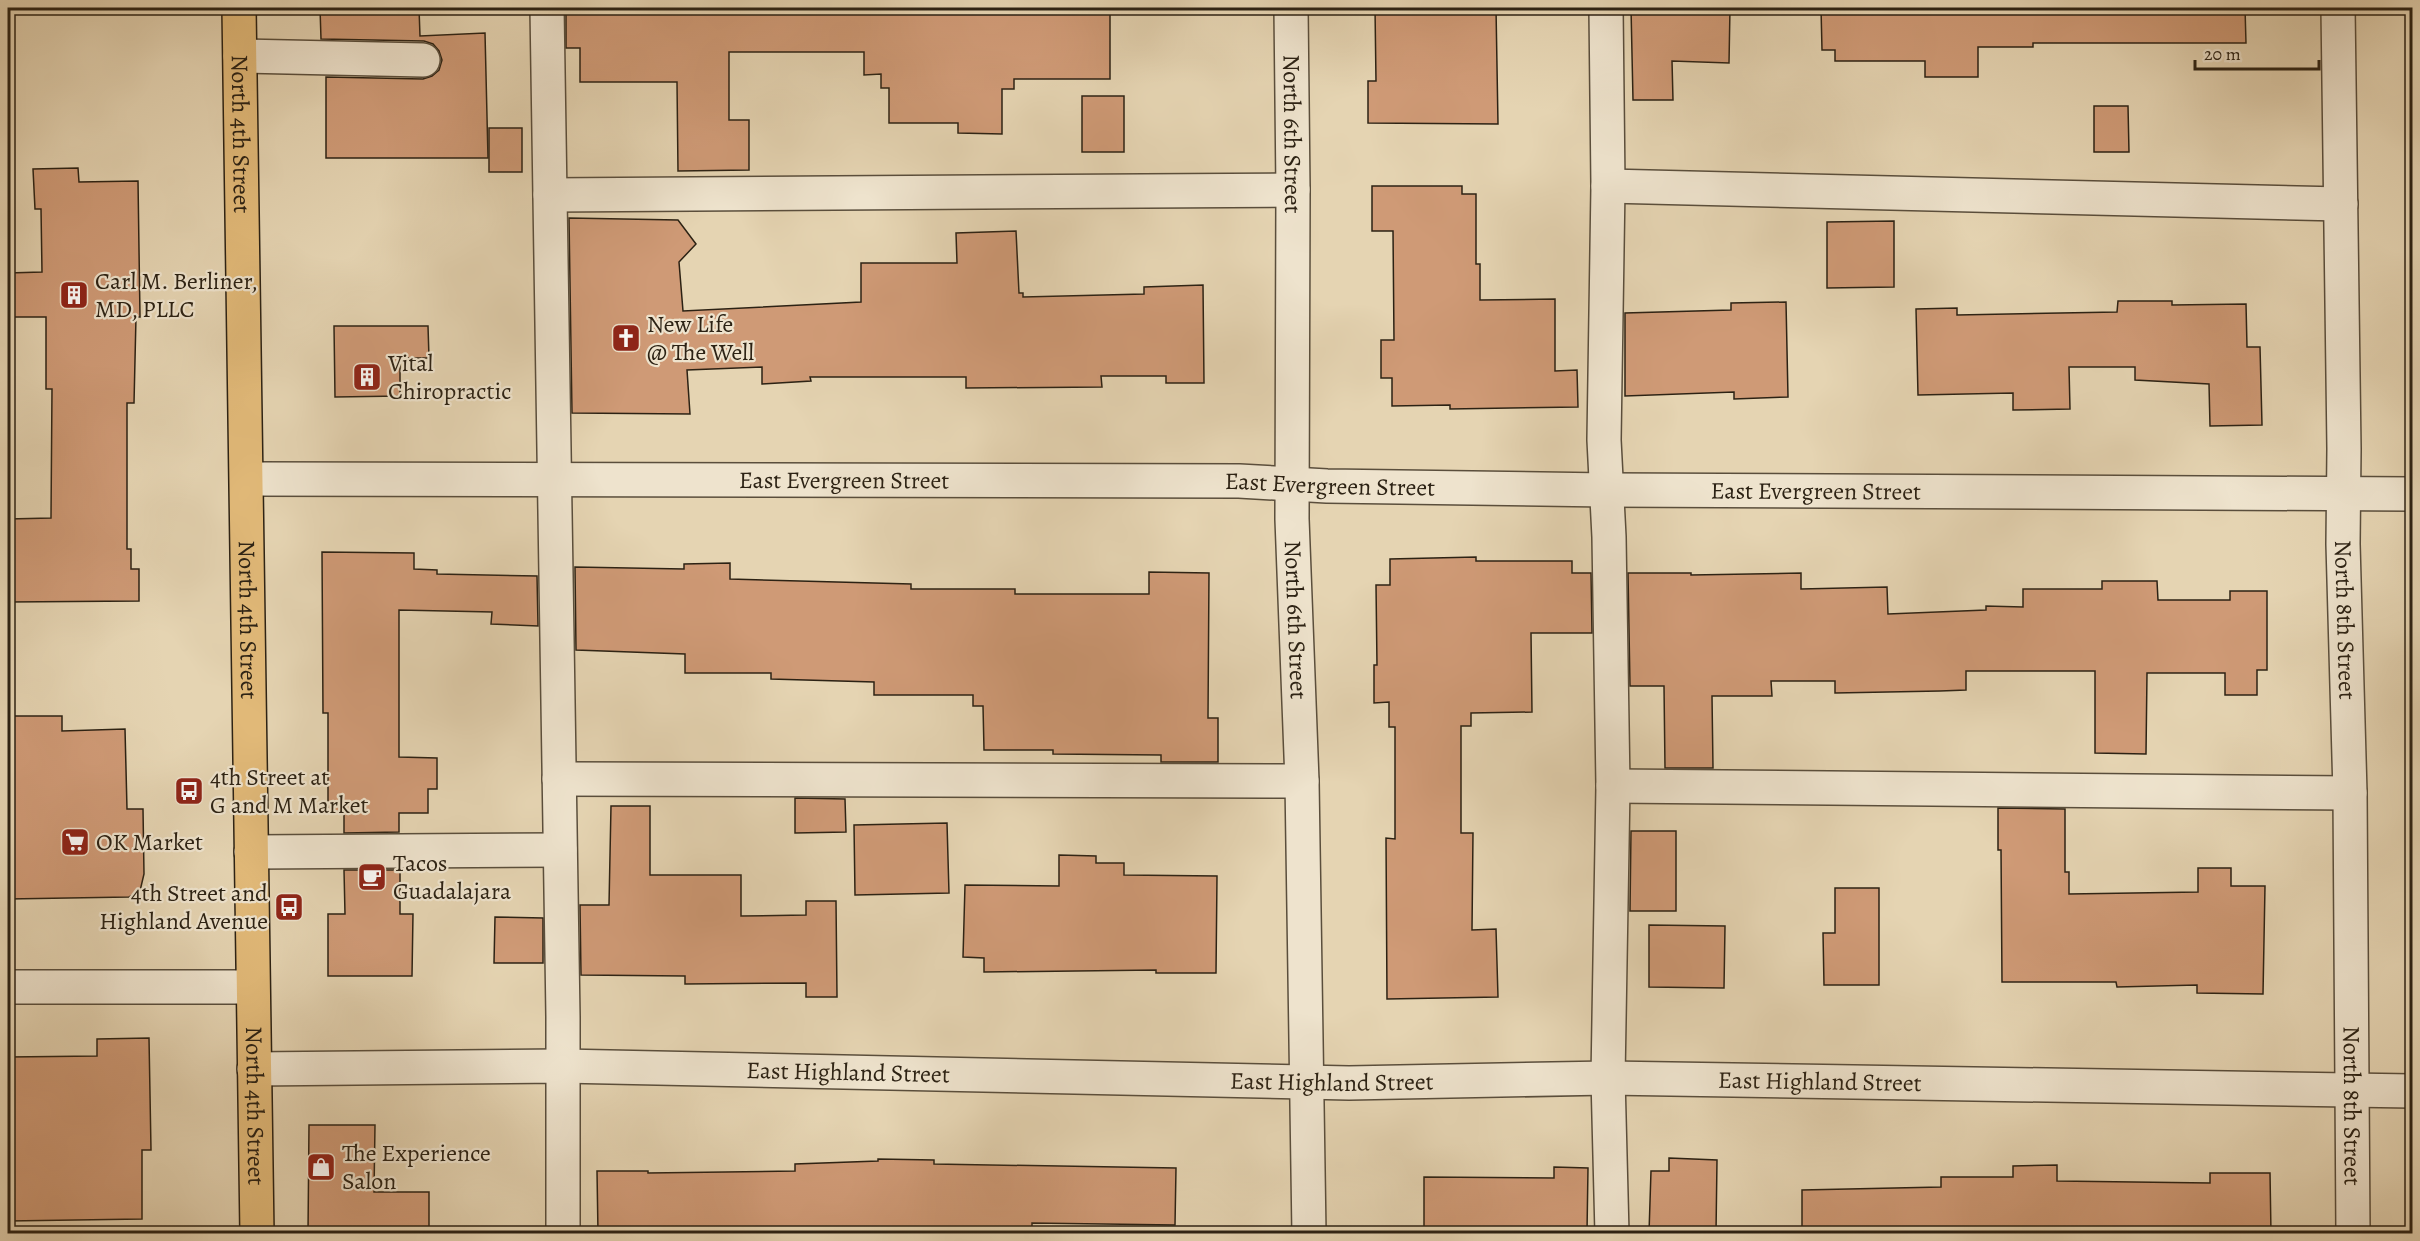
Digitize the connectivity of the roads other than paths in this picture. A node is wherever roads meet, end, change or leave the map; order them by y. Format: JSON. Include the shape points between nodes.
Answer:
{"nodes":[{"id":1,"x":239,"y":8,"type":"edge"},
{"id":2,"x":548,"y":8,"type":"edge"},
{"id":3,"x":1291,"y":8,"type":"edge"},
{"id":4,"x":1606,"y":8,"type":"edge"},
{"id":5,"x":2338,"y":8,"type":"edge"},
{"id":6,"x":240,"y":56,"type":"junction"},
{"id":7,"x":423,"y":60,"type":"dead end"},
{"id":8,"x":1608,"y":186,"type":"junction"},
{"id":9,"x":1293,"y":190,"type":"junction"},
{"id":10,"x":550,"y":195,"type":"junction"},
{"id":11,"x":2341,"y":204,"type":"junction"},
{"id":12,"x":247,"y":479,"type":"junction"},
{"id":13,"x":555,"y":481,"type":"junction"},
{"id":14,"x":1292,"y":484,"type":"junction"},
{"id":15,"x":1606,"y":490,"type":"junction"},
{"id":16,"x":2343,"y":493,"type":"junction"},
{"id":17,"x":2412,"y":494,"type":"edge"},
{"id":18,"x":559,"y":779,"type":"junction"},
{"id":19,"x":1302,"y":781,"type":"junction"},
{"id":20,"x":1613,"y":786,"type":"junction"},
{"id":21,"x":2350,"y":793,"type":"junction"},
{"id":22,"x":560,"y":850,"type":"junction"},
{"id":23,"x":251,"y":852,"type":"junction"},
{"id":24,"x":8,"y":987,"type":"edge"},
{"id":25,"x":252,"y":987,"type":"junction"},
{"id":26,"x":562,"y":1066,"type":"junction"},
{"id":27,"x":254,"y":1069,"type":"junction"},
{"id":28,"x":1608,"y":1078,"type":"junction"},
{"id":29,"x":1307,"y":1083,"type":"junction"},
{"id":30,"x":2351,"y":1090,"type":"junction"},
{"id":31,"x":2412,"y":1090,"type":"edge"},
{"id":32,"x":257,"y":1233,"type":"edge"},
{"id":33,"x":563,"y":1233,"type":"edge"},
{"id":34,"x":1309,"y":1233,"type":"edge"},
{"id":35,"x":1612,"y":1233,"type":"edge"},
{"id":36,"x":2353,"y":1233,"type":"edge"}],
"edges":[{"from":1,"to":6,"type":"main road","name":"North 4th Street"},
{"from":2,"to":10,"type":"street"},
{"from":3,"to":9,"type":"street","name":"North 6th Street"},
{"from":4,"to":8,"type":"street"},
{"from":5,"to":11,"type":"street","name":"North 8th Street"},
{"from":6,"to":7,"type":"street"},
{"from":6,"to":12,"type":"main road","name":"North 4th Street"},
{"from":8,"to":11,"type":"street"},
{"from":8,"to":15,"type":"street"},
{"from":9,"to":10,"type":"street"},
{"from":9,"to":14,"type":"street","name":"North 6th Street"},
{"from":10,"to":13,"type":"street"},
{"from":11,"to":16,"type":"street","name":"North 8th Street"},
{"from":12,"to":13,"type":"street","name":"East Evergreen Street"},
{"from":12,"to":23,"type":"main road","name":"North 4th Street"},
{"from":13,"to":14,"type":"street","name":"East Evergreen Street"},
{"from":13,"to":18,"type":"street"},
{"from":14,"to":15,"type":"street","name":"East Evergreen Street"},
{"from":14,"to":19,"type":"street","name":"North 6th Street"},
{"from":15,"to":16,"type":"street","name":"East Evergreen Street"},
{"from":15,"to":20,"type":"street"},
{"from":16,"to":17,"type":"street","name":"East Evergreen Street"},
{"from":16,"to":21,"type":"street","name":"North 8th Street"},
{"from":18,"to":19,"type":"street"},
{"from":18,"to":22,"type":"street"},
{"from":19,"to":29,"type":"street","name":"North 6th Street"},
{"from":20,"to":21,"type":"street"},
{"from":20,"to":28,"type":"street"},
{"from":21,"to":30,"type":"street","name":"North 8th Street"},
{"from":22,"to":23,"type":"street"},
{"from":22,"to":26,"type":"street"},
{"from":23,"to":25,"type":"main road","name":"North 4th Street"},
{"from":24,"to":25,"type":"street"},
{"from":25,"to":27,"type":"main road","name":"North 4th Street"},
{"from":26,"to":27,"type":"street","name":"East Highland Street"},
{"from":26,"to":29,"type":"street","name":"East Highland Street"},
{"from":26,"to":33,"type":"street"},
{"from":27,"to":32,"type":"main road","name":"North 4th Street"},
{"from":28,"to":29,"type":"street","name":"East Highland Street"},
{"from":28,"to":30,"type":"street","name":"East Highland Street"},
{"from":28,"to":35,"type":"street"},
{"from":29,"to":34,"type":"street","name":"North 6th Street"},
{"from":30,"to":31,"type":"street","name":"East Highland Street"},
{"from":30,"to":36,"type":"street","name":"North 8th Street"}]}
